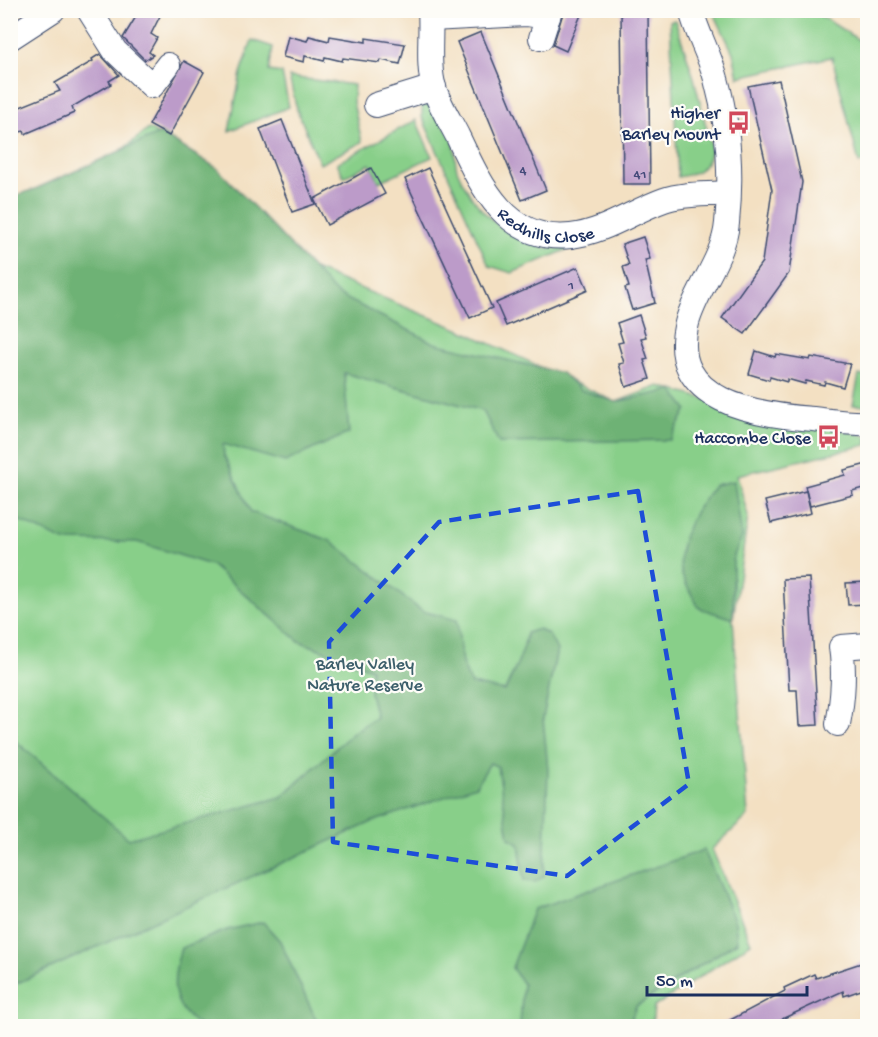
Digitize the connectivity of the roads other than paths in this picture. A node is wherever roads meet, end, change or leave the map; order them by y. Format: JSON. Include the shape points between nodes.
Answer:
{"nodes":[{"id":1,"x":53,"y":10,"type":"edge"},
{"id":2,"x":89,"y":10,"type":"edge"},
{"id":3,"x":691,"y":10,"type":"edge"},
{"id":4,"x":430,"y":15,"type":"edge"},
{"id":5,"x":546,"y":22,"type":"edge"},
{"id":6,"x":10,"y":38,"type":"edge"},
{"id":7,"x":168,"y":65,"type":"dead end"},
{"id":8,"x":434,"y":87,"type":"junction"},
{"id":9,"x":376,"y":105,"type":"dead end"},
{"id":10,"x":728,"y":193,"type":"junction"},
{"id":11,"x":867,"y":423,"type":"edge"},
{"id":12,"x":867,"y":645,"type":"edge"},
{"id":13,"x":838,"y":724,"type":"dead end"}],
"edges":[{"from":1,"to":6,"type":"street"},
{"from":2,"to":7,"type":"street","via":[[115,51],[152,86]]},
{"from":3,"to":10,"type":"street","via":[[716,77],[730,142]]},
{"from":4,"to":5,"type":"street","via":[[527,14]]},
{"from":4,"to":8,"type":"street","name":"Redhills Close"},
{"from":8,"to":9,"type":"street"},
{"from":8,"to":10,"type":"street","name":"Redhills Close","via":[[496,206],[509,220],[531,231],[572,236],[598,230],[673,197]]},
{"from":10,"to":11,"type":"street","via":[[727,224],[718,256],[684,333],[689,368],[710,394],[729,404],[768,416]]},
{"from":12,"to":13,"type":"street","via":[[841,647],[843,698]]}]}
